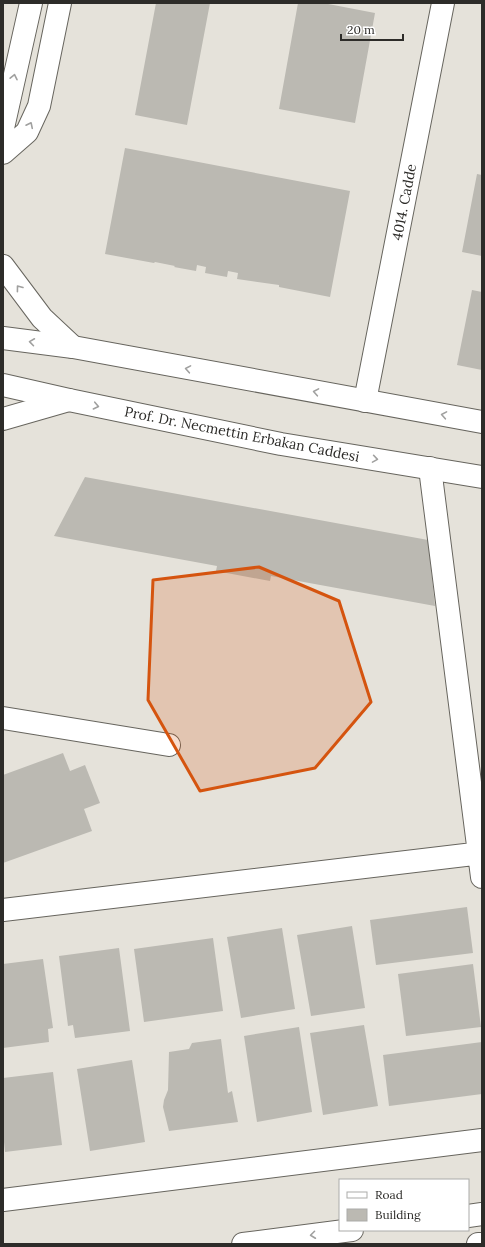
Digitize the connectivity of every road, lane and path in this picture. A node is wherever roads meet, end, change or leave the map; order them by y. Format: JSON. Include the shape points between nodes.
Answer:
{"nodes":[{"id":1,"x":31,"y":3,"type":"edge"},
{"id":2,"x":60,"y":3,"type":"edge"},
{"id":3,"x":443,"y":3,"type":"edge"},
{"id":4,"x":3,"y":128,"type":"edge"},
{"id":5,"x":3,"y":153,"type":"edge"},
{"id":6,"x":3,"y":266,"type":"edge"},
{"id":7,"x":3,"y":338,"type":"edge"},
{"id":8,"x":73,"y":347,"type":"junction"},
{"id":9,"x":3,"y":385,"type":"edge"},
{"id":10,"x":69,"y":400,"type":"junction"},
{"id":11,"x":365,"y":401,"type":"junction"},
{"id":12,"x":3,"y":419,"type":"edge"},
{"id":13,"x":482,"y":422,"type":"edge"},
{"id":14,"x":430,"y":468,"type":"junction"},
{"id":15,"x":482,"y":477,"type":"edge"},
{"id":16,"x":3,"y":718,"type":"edge"},
{"id":17,"x":169,"y":745,"type":"dead end"},
{"id":18,"x":481,"y":854,"type":"edge"},
{"id":19,"x":482,"y":877,"type":"edge"},
{"id":20,"x":3,"y":910,"type":"edge"},
{"id":21,"x":482,"y":1140,"type":"edge"},
{"id":22,"x":3,"y":1200,"type":"edge"},
{"id":23,"x":482,"y":1214,"type":"edge"},
{"id":24,"x":469,"y":1216,"type":"edge"},
{"id":25,"x":344,"y":1231,"type":"edge"},
{"id":26,"x":243,"y":1244,"type":"edge"},
{"id":27,"x":478,"y":1244,"type":"edge"},
{"id":28,"x":482,"y":1244,"type":"edge"}],
"edges":[{"from":4,"to":1,"type":"street","one_way":true},
{"from":5,"to":2,"type":"street","one_way":true,"via":[[26,132],[39,106]]},
{"from":3,"to":11,"type":"street","name":"4014. Cadde"},
{"from":8,"to":6,"type":"street","one_way":true,"via":[[42,318]]},
{"from":8,"to":7,"type":"street","one_way":true},
{"from":11,"to":8,"type":"street","one_way":true},
{"from":9,"to":10,"type":"street","name":"Prof. Dr. Necmettin Erbakan Caddesi"},
{"from":10,"to":12,"type":"street"},
{"from":10,"to":14,"type":"street","name":"Prof. Dr. Necmettin Erbakan Caddesi","one_way":true,"via":[[281,444]]},
{"from":13,"to":11,"type":"street","one_way":true},
{"from":14,"to":15,"type":"street","name":"Prof. Dr. Necmettin Erbakan Caddesi"},
{"from":14,"to":18,"type":"street"},
{"from":16,"to":17,"type":"street"},
{"from":18,"to":19,"type":"street"},
{"from":18,"to":20,"type":"street"},
{"from":21,"to":22,"type":"street"},
{"from":23,"to":24,"type":"street"},
{"from":25,"to":26,"type":"street","one_way":true},
{"from":27,"to":28,"type":"street"}]}
